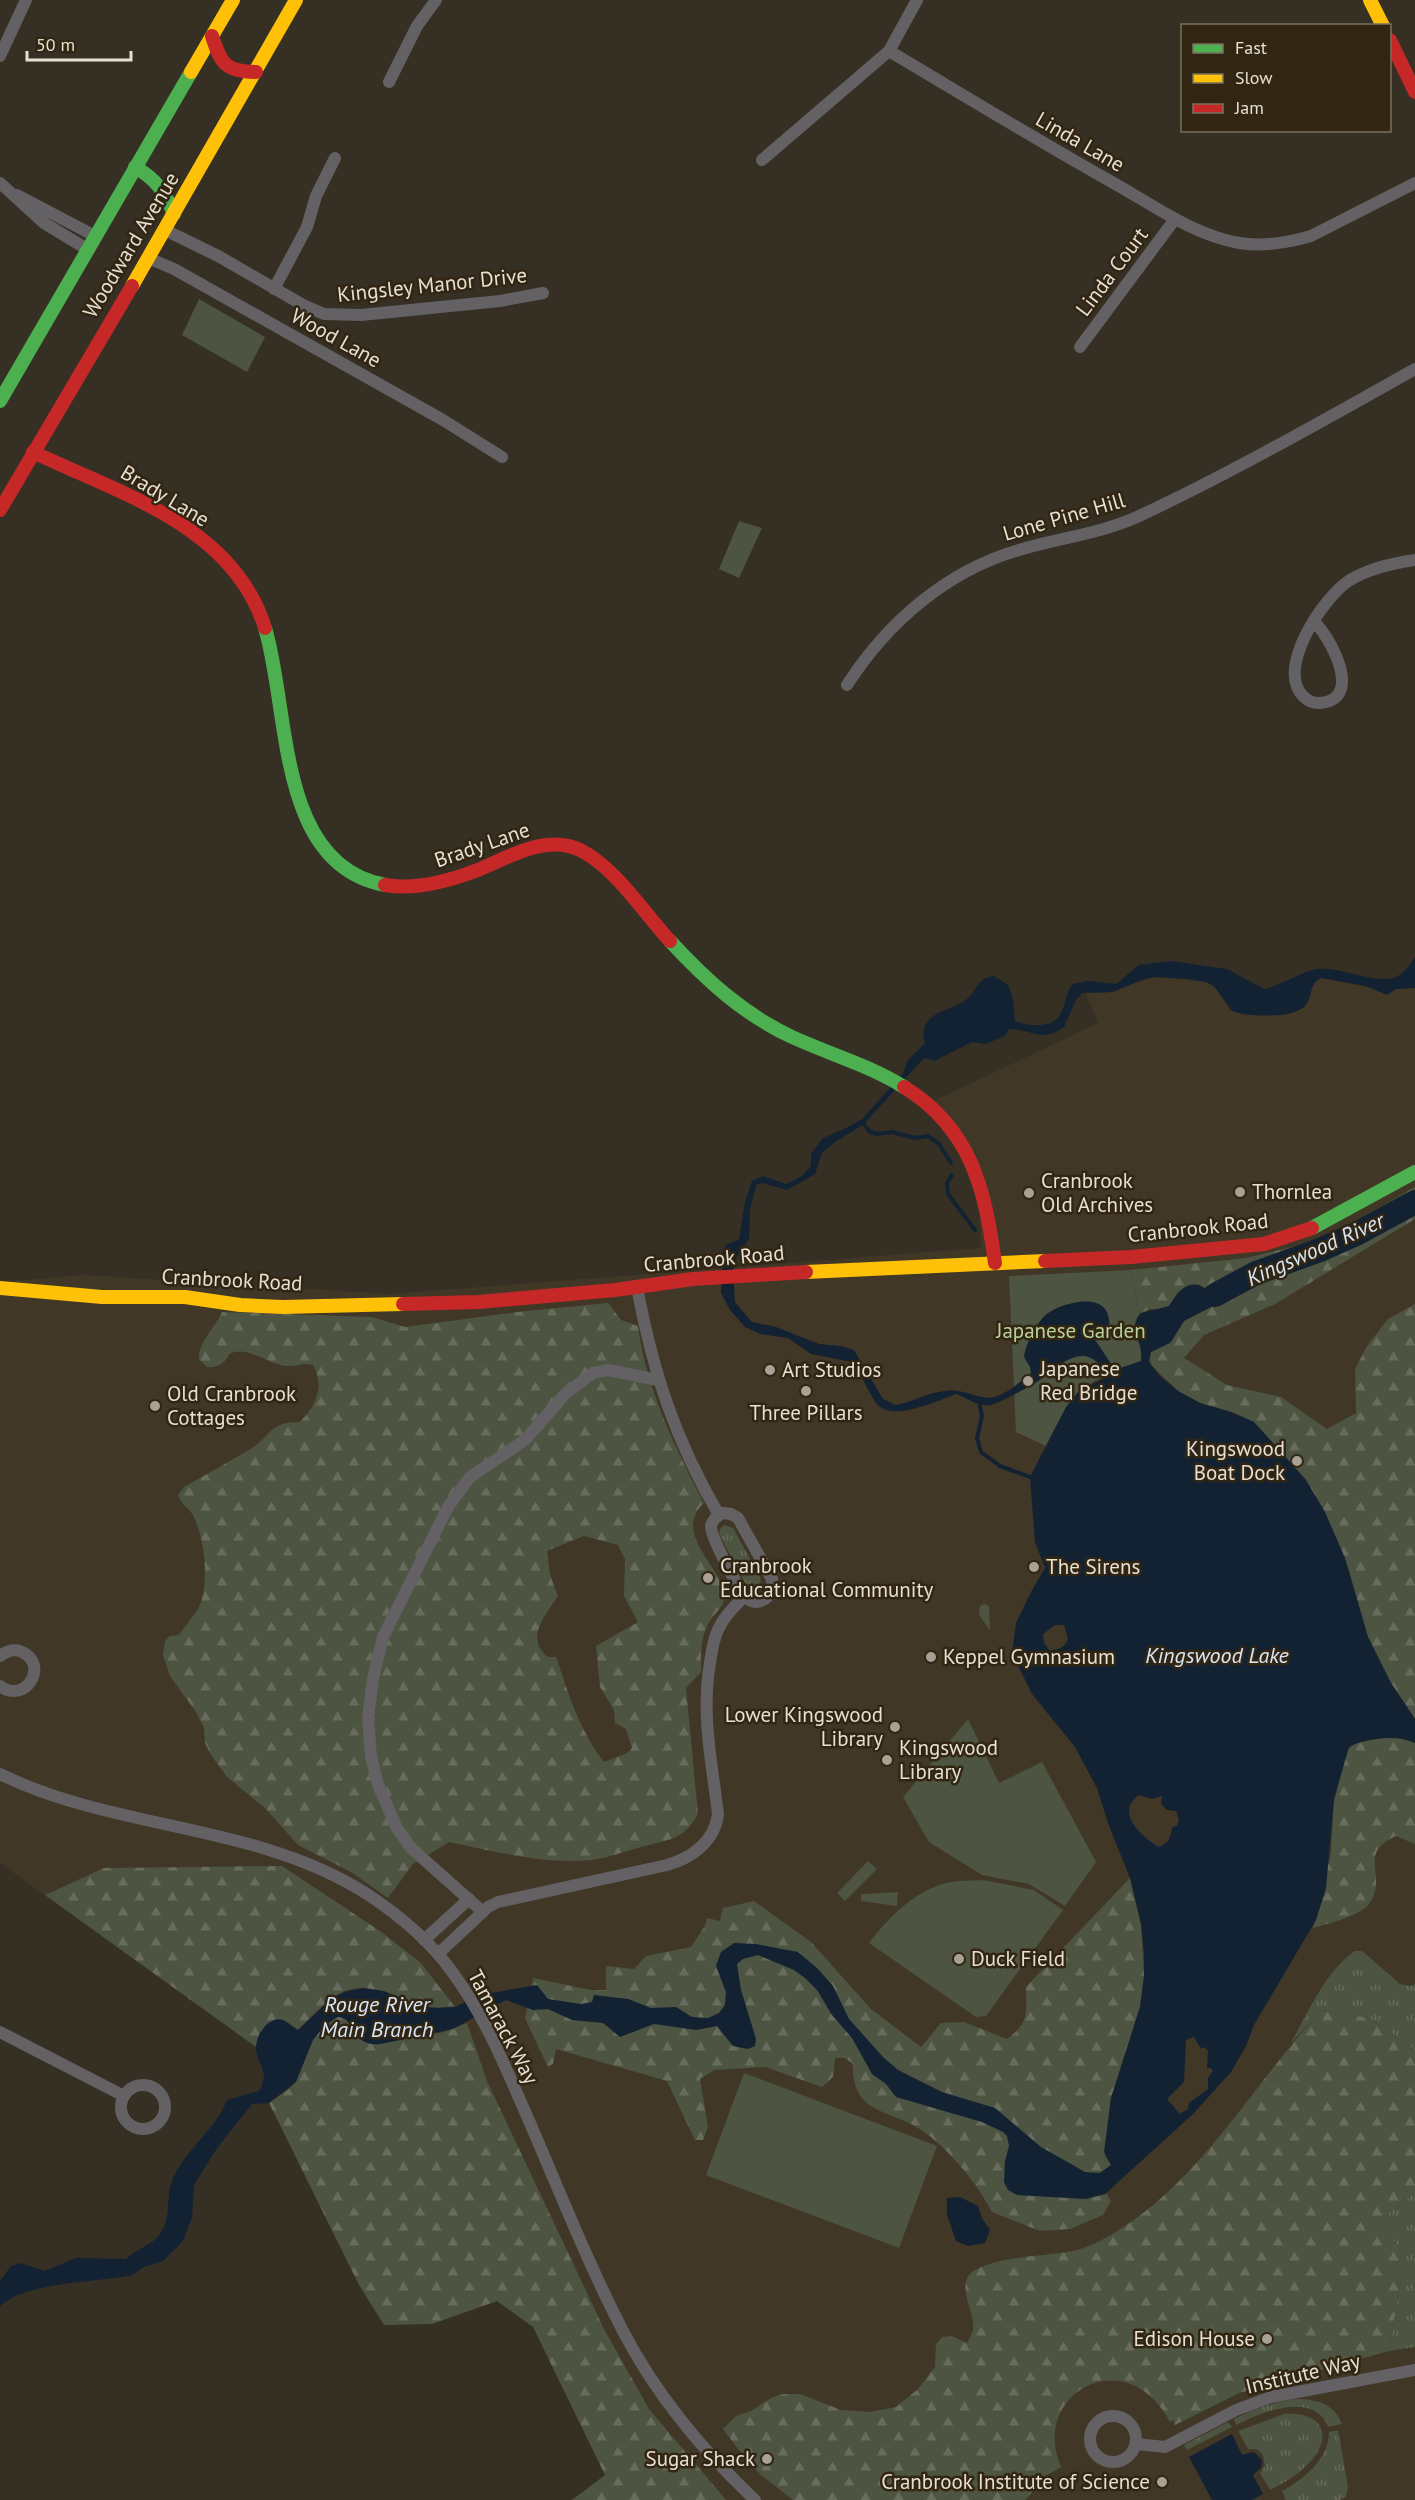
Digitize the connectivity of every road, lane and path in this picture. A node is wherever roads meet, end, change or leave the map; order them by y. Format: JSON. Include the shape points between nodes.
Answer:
{"nodes":[{"id":1,"x":26,"y":0,"type":"edge"},
{"id":2,"x":233,"y":0,"type":"edge"},
{"id":3,"x":296,"y":0,"type":"edge"},
{"id":4,"x":436,"y":0,"type":"edge"},
{"id":5,"x":917,"y":0,"type":"edge"},
{"id":6,"x":1370,"y":0,"type":"edge"},
{"id":7,"x":1382,"y":24,"type":"edge"},
{"id":8,"x":212,"y":36,"type":"junction"},
{"id":9,"x":1391,"y":44,"type":"edge"},
{"id":10,"x":889,"y":51,"type":"junction"},
{"id":11,"x":0,"y":56,"type":"edge"},
{"id":12,"x":256,"y":72,"type":"junction"},
{"id":13,"x":389,"y":82,"type":"dead end"},
{"id":14,"x":1415,"y":92,"type":"edge"},
{"id":15,"x":335,"y":158,"type":"dead end"},
{"id":16,"x":762,"y":160,"type":"dead end"},
{"id":17,"x":135,"y":167,"type":"junction"},
{"id":18,"x":1415,"y":183,"type":"edge"},
{"id":19,"x":4,"y":187,"type":"edge"},
{"id":20,"x":174,"y":214,"type":"junction"},
{"id":21,"x":1175,"y":219,"type":"junction"},
{"id":22,"x":165,"y":230,"type":"junction"},
{"id":23,"x":95,"y":236,"type":"junction"},
{"id":24,"x":87,"y":249,"type":"junction"},
{"id":25,"x":148,"y":258,"type":"junction"},
{"id":26,"x":274,"y":289,"type":"junction"},
{"id":27,"x":543,"y":293,"type":"dead end"},
{"id":28,"x":1080,"y":346,"type":"dead end"},
{"id":29,"x":1415,"y":369,"type":"edge"},
{"id":30,"x":0,"y":401,"type":"edge"},
{"id":31,"x":33,"y":452,"type":"junction"},
{"id":32,"x":502,"y":457,"type":"dead end"},
{"id":33,"x":0,"y":510,"type":"edge"},
{"id":34,"x":1415,"y":560,"type":"edge"},
{"id":35,"x":1314,"y":622,"type":"junction"},
{"id":36,"x":847,"y":685,"type":"dead end"},
{"id":37,"x":1415,"y":1172,"type":"edge"},
{"id":38,"x":995,"y":1263,"type":"junction"},
{"id":39,"x":637,"y":1287,"type":"junction"},
{"id":40,"x":0,"y":1288,"type":"edge"},
{"id":41,"x":658,"y":1380,"type":"junction"},
{"id":42,"x":719,"y":1515,"type":"junction"},
{"id":43,"x":745,"y":1596,"type":"junction"},
{"id":44,"x":0,"y":1655,"type":"edge"},
{"id":45,"x":0,"y":1686,"type":"edge"},
{"id":46,"x":0,"y":1774,"type":"edge"},
{"id":47,"x":469,"y":1899,"type":"junction"},
{"id":48,"x":483,"y":1912,"type":"junction"},
{"id":49,"x":424,"y":1940,"type":"junction"},
{"id":50,"x":438,"y":1954,"type":"junction"},
{"id":51,"x":0,"y":2032,"type":"edge"},
{"id":52,"x":124,"y":2096,"type":"dead end"},
{"id":53,"x":1415,"y":2370,"type":"edge"},
{"id":54,"x":1136,"y":2444,"type":"dead end"},
{"id":55,"x":755,"y":2500,"type":"edge"}],
"edges":[{"from":1,"to":11,"type":"street"},
{"from":2,"to":8,"type":"street","name":"Woodward Avenue"},
{"from":3,"to":12,"type":"street","name":"Woodward Avenue"},
{"from":4,"to":13,"type":"street","via":[[417,26]]},
{"from":5,"to":10,"type":"street"},
{"from":6,"to":7,"type":"street"},
{"from":8,"to":12,"type":"street","via":[[220,61],[236,72]]},
{"from":8,"to":17,"type":"street","name":"Woodward Avenue"},
{"from":9,"to":14,"type":"street"},
{"from":10,"to":16,"type":"street"},
{"from":10,"to":21,"type":"street","name":"Linda Lane"},
{"from":12,"to":20,"type":"street","name":"Woodward Avenue"},
{"from":15,"to":26,"type":"street","via":[[316,196],[307,227]]},
{"from":17,"to":20,"type":"street","via":[[162,185]]},
{"from":17,"to":23,"type":"street","name":"Woodward Avenue"},
{"from":18,"to":21,"type":"street","name":"Linda Lane","via":[[1311,236],[1278,244],[1239,243]]},
{"from":19,"to":23,"type":"street"},
{"from":19,"to":24,"type":"street","via":[[44,223]]},
{"from":20,"to":22,"type":"street","name":"Woodward Avenue"},
{"from":21,"to":28,"type":"street","name":"Linda Court"},
{"from":22,"to":25,"type":"street","name":"Woodward Avenue"},
{"from":22,"to":26,"type":"street","name":"Kingsley Manor Drive"},
{"from":23,"to":24,"type":"street","name":"Woodward Avenue"},
{"from":24,"to":30,"type":"street","name":"Woodward Avenue"},
{"from":25,"to":31,"type":"street","name":"Woodward Avenue"},
{"from":25,"to":32,"type":"street","name":"Wood Lane","via":[[443,420]]},
{"from":26,"to":27,"type":"street","name":"Kingsley Manor Drive","via":[[324,314],[342,316],[500,301]]},
{"from":29,"to":36,"type":"street","name":"Lone Pine Hill","via":[[1123,523],[1016,550],[974,568],[897,622],[876,643]]},
{"from":31,"to":33,"type":"street","name":"Woodward Avenue"},
{"from":31,"to":38,"type":"street","name":"Brady Lane","via":[[170,518],[217,553],[242,578],[271,647],[302,811],[322,849],[351,873],[390,887],[419,887],[447,880],[543,845],[580,849],[602,867],[696,969],[738,1005],[793,1037],[871,1066],[904,1084],[926,1102],[968,1152],[987,1198]]},
{"from":34,"to":35,"type":"street","via":[[1388,565],[1349,581]]},
{"from":35,"to":35,"type":"street","via":[[1324,634],[1343,678],[1341,692],[1319,703],[1302,696],[1295,681],[1299,651]]},
{"from":37,"to":38,"type":"street","name":"Cranbrook Road","via":[[1325,1223],[1272,1242],[1131,1257]]},
{"from":38,"to":39,"type":"street","name":"Cranbrook Road","via":[[749,1275]]},
{"from":39,"to":40,"type":"street","name":"Cranbrook Road","via":[[478,1302],[273,1307],[185,1297],[102,1296]]},
{"from":39,"to":41,"type":"street"},
{"from":41,"to":42,"type":"street","via":[[682,1443]]},
{"from":41,"to":47,"type":"street","via":[[608,1370],[593,1373],[570,1389],[525,1440],[470,1477],[448,1507],[383,1637],[368,1719],[378,1785],[405,1840]]},
{"from":42,"to":43,"type":"street","via":[[712,1523],[713,1536]]},
{"from":42,"to":43,"type":"street","via":[[738,1518],[773,1582],[765,1600],[756,1602]]},
{"from":43,"to":48,"type":"street","via":[[718,1628],[708,1674],[705,1717],[718,1814],[716,1826],[705,1843],[674,1863],[508,1898]]},
{"from":44,"to":45,"type":"street","via":[[18,1650],[29,1657],[35,1668],[33,1681],[23,1690],[10,1691]]},
{"from":46,"to":49,"type":"street","name":"Tamarack Way","via":[[63,1800],[297,1859],[368,1895]]},
{"from":47,"to":48,"type":"street"},
{"from":47,"to":49,"type":"street"},
{"from":48,"to":50,"type":"street"},
{"from":49,"to":50,"type":"street","name":"Tamarack Way"},
{"from":50,"to":55,"type":"street","name":"Tamarack Way","via":[[461,1984],[490,2035],[631,2345],[683,2423]]},
{"from":51,"to":52,"type":"street"},
{"from":53,"to":54,"type":"street","name":"Institute Way","via":[[1271,2397],[1236,2410],[1165,2447]]}]}
